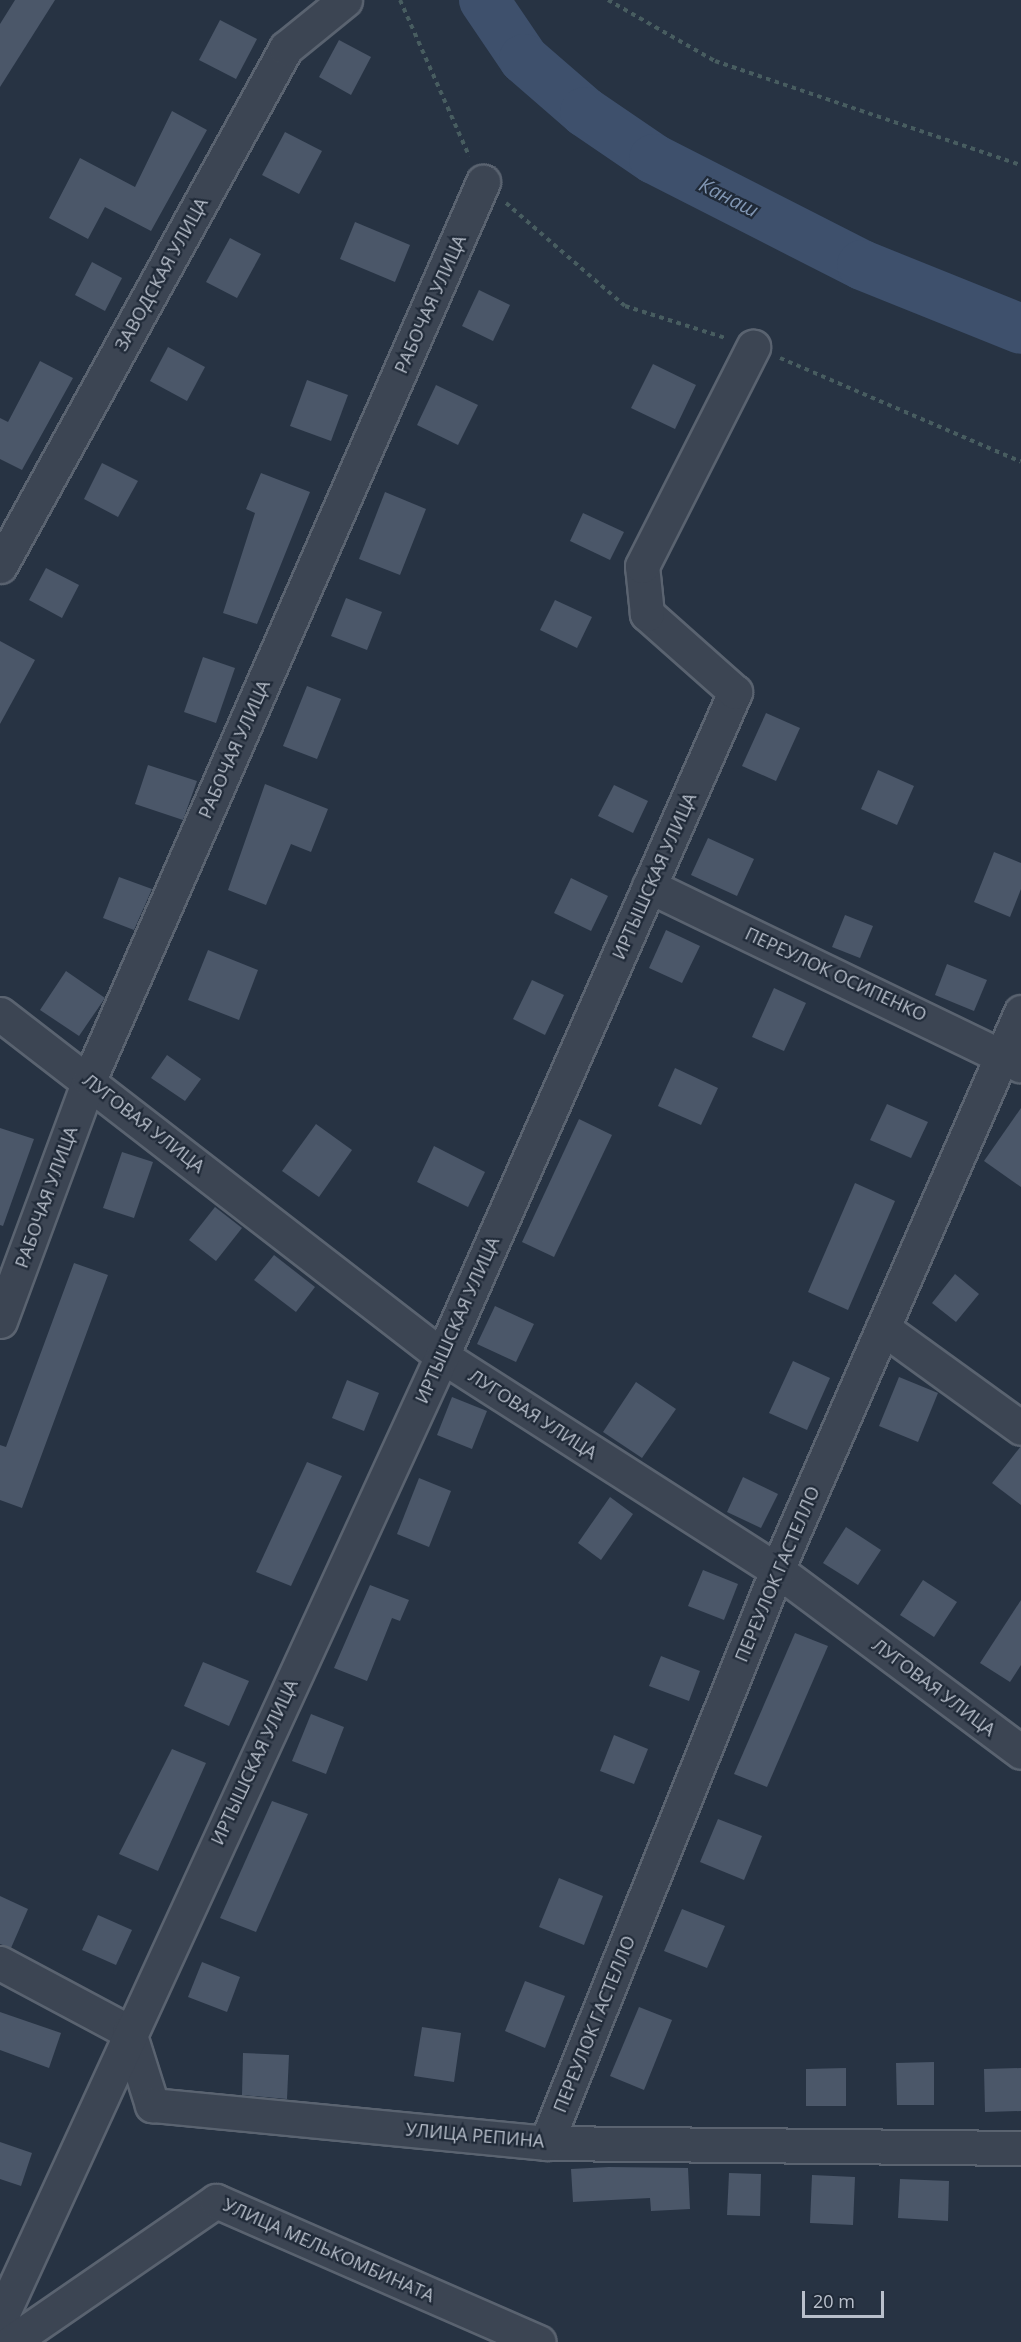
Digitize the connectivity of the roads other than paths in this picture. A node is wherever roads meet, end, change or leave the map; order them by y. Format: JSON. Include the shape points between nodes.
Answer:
{"nodes":[{"id":1,"x":345,"y":0,"type":"edge"},
{"id":2,"x":483,"y":182,"type":"road end"},
{"id":3,"x":753,"y":347,"type":"road end"},
{"id":4,"x":0,"y":566,"type":"edge"},
{"id":5,"x":649,"y":885,"type":"junction"},
{"id":6,"x":1021,"y":1012,"type":"edge"},
{"id":7,"x":0,"y":1014,"type":"edge"},
{"id":8,"x":1012,"y":1060,"type":"edge"},
{"id":9,"x":89,"y":1080,"type":"junction"},
{"id":10,"x":0,"y":1322,"type":"edge"},
{"id":11,"x":883,"y":1328,"type":"junction"},
{"id":12,"x":442,"y":1356,"type":"junction"},
{"id":13,"x":1021,"y":1428,"type":"edge"},
{"id":14,"x":777,"y":1570,"type":"junction"},
{"id":15,"x":1021,"y":1752,"type":"edge"},
{"id":16,"x":0,"y":1963,"type":"edge"},
{"id":17,"x":129,"y":2032,"type":"junction"},
{"id":18,"x":546,"y":2143,"type":"junction"},
{"id":19,"x":1021,"y":2148,"type":"edge"},
{"id":20,"x":0,"y":2319,"type":"edge"},
{"id":21,"x":11,"y":2342,"type":"edge"},
{"id":22,"x":538,"y":2342,"type":"edge"}],
"edges":[{"from":1,"to":4,"type":"street","name":"ЗАВОДСКАЯ УЛИЦА","via":[[286,48]]},
{"from":2,"to":9,"type":"street","name":"РАБОЧАЯ УЛИЦА"},
{"from":3,"to":5,"type":"street","name":"ИРТЫШСКАЯ УЛИЦА","via":[[642,566],[647,614],[735,692]]},
{"from":5,"to":8,"type":"street","name":"ПЕРЕУЛОК ОСИПЕНКО"},
{"from":5,"to":12,"type":"street","name":"ИРТЫШСКАЯ УЛИЦА"},
{"from":6,"to":8,"type":"street","name":"ПЕРЕУЛОК ГАСТЕЛЛО"},
{"from":7,"to":9,"type":"street","name":"ЛУГОВАЯ УЛИЦА"},
{"from":8,"to":11,"type":"street","name":"ПЕРЕУЛОК ГАСТЕЛЛО"},
{"from":9,"to":10,"type":"street","name":"РАБОЧАЯ УЛИЦА"},
{"from":9,"to":12,"type":"street","name":"ЛУГОВАЯ УЛИЦА"},
{"from":11,"to":13,"type":"street"},
{"from":11,"to":14,"type":"street","name":"ПЕРЕУЛОК ГАСТЕЛЛО"},
{"from":12,"to":14,"type":"street","name":"ЛУГОВАЯ УЛИЦА"},
{"from":12,"to":17,"type":"street","name":"ИРТЫШСКАЯ УЛИЦА"},
{"from":14,"to":15,"type":"street","name":"ЛУГОВАЯ УЛИЦА"},
{"from":14,"to":18,"type":"street","name":"ПЕРЕУЛОК ГАСТЕЛЛО"},
{"from":16,"to":17,"type":"street"},
{"from":17,"to":18,"type":"street","name":"УЛИЦА РЕПИНА","via":[[152,2104]]},
{"from":17,"to":20,"type":"street","name":"ИРТЫШСКАЯ УЛИЦА"},
{"from":18,"to":19,"type":"street","name":"УЛИЦА РЕПИНА"},
{"from":21,"to":22,"type":"street","name":"УЛИЦА МЕЛЬКОМБИНАТА","via":[[216,2200]]}]}
